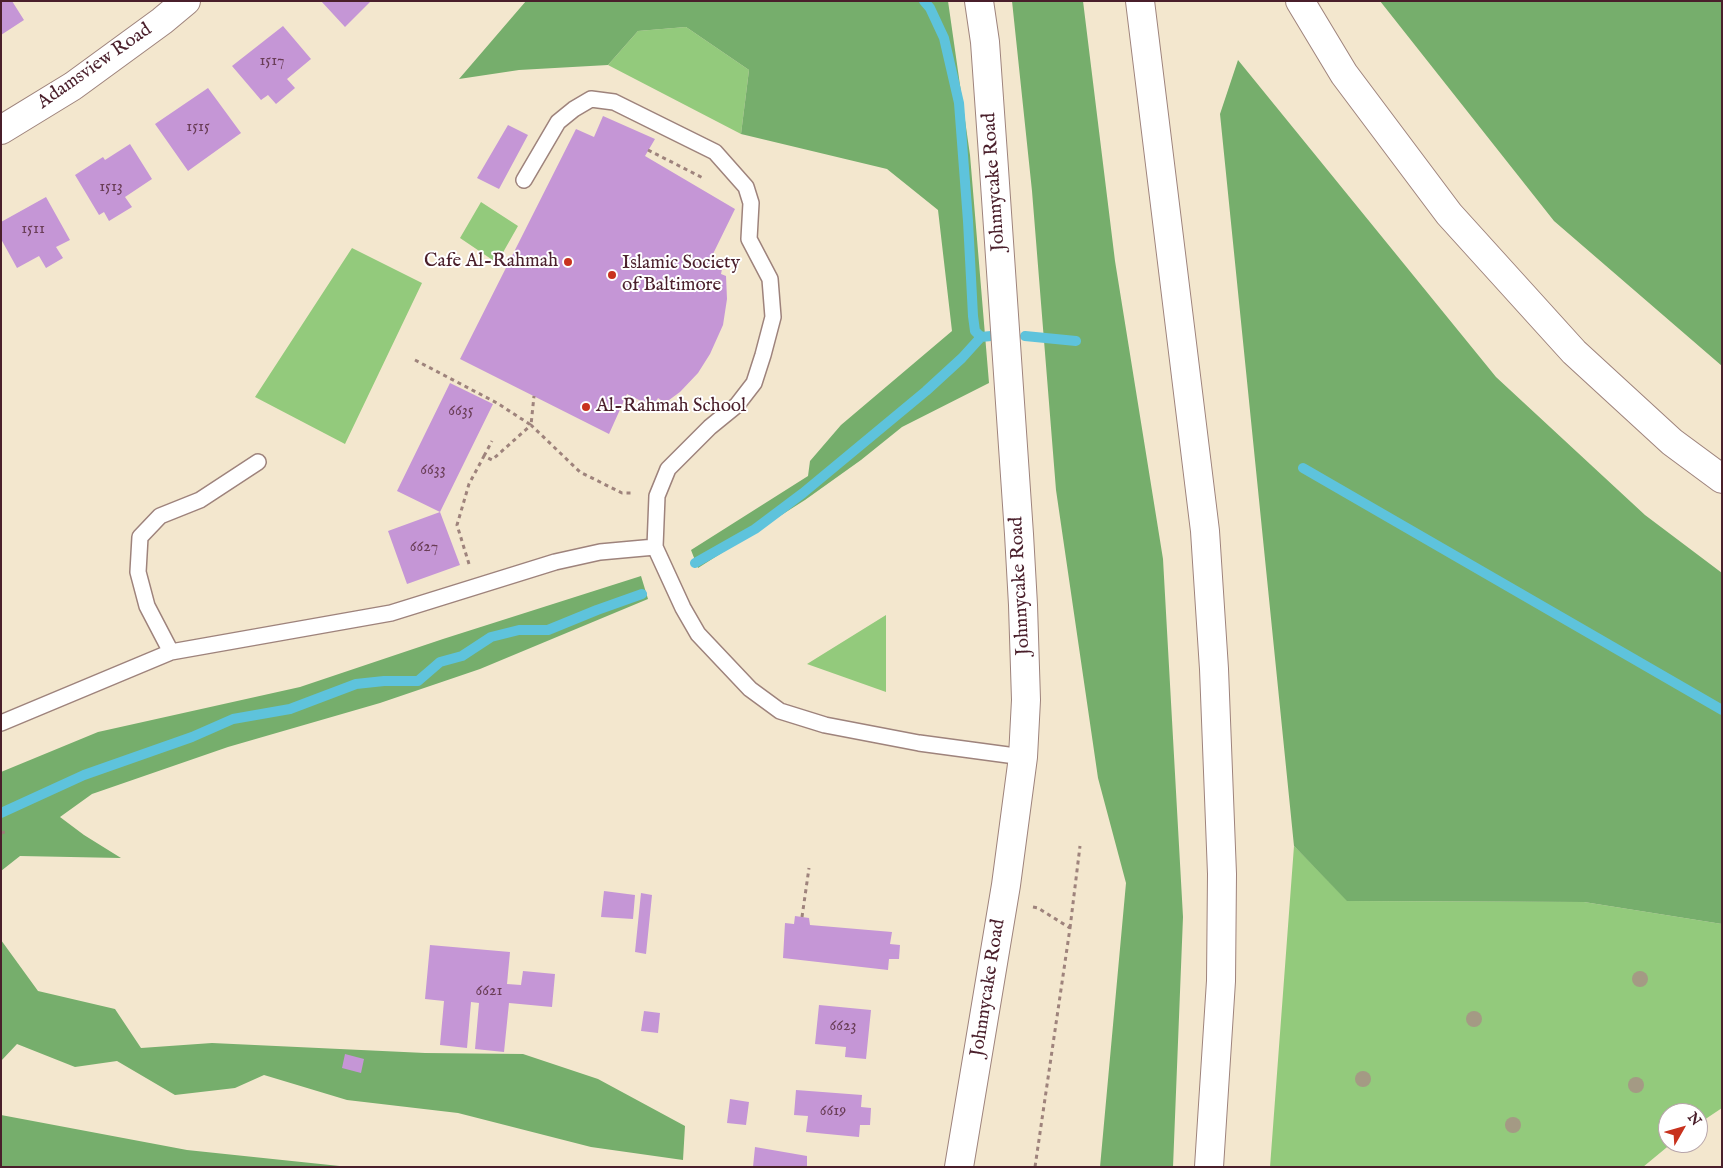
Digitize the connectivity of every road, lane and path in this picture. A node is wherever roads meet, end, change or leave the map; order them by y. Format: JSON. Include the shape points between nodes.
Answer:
{"nodes":[{"id":1,"x":186,"y":1,"type":"edge"},
{"id":2,"x":979,"y":1,"type":"edge"},
{"id":3,"x":1140,"y":1,"type":"edge"},
{"id":4,"x":1300,"y":1,"type":"edge"},
{"id":5,"x":1,"y":130,"type":"edge"},
{"id":6,"x":648,"y":150,"type":"dead end"},
{"id":7,"x":524,"y":180,"type":"dead end"},
{"id":8,"x":711,"y":182,"type":"dead end"},
{"id":9,"x":415,"y":360,"type":"dead end"},
{"id":10,"x":534,"y":396,"type":"dead end"},
{"id":11,"x":531,"y":425,"type":"junction"},
{"id":12,"x":492,"y":441,"type":"dead end"},
{"id":13,"x":484,"y":456,"type":"junction"},
{"id":14,"x":258,"y":462,"type":"dead end"},
{"id":15,"x":1722,"y":479,"type":"edge"},
{"id":16,"x":657,"y":496,"type":"junction"},
{"id":17,"x":655,"y":547,"type":"junction"},
{"id":18,"x":475,"y":586,"type":"junction"},
{"id":19,"x":171,"y":652,"type":"junction"},
{"id":20,"x":1,"y":723,"type":"edge"},
{"id":21,"x":1023,"y":757,"type":"junction"},
{"id":22,"x":8,"y":831,"type":"dead end"},
{"id":23,"x":1,"y":833,"type":"edge"},
{"id":24,"x":1080,"y":846,"type":"dead end"},
{"id":25,"x":809,"y":868,"type":"dead end"},
{"id":26,"x":1003,"y":900,"type":"junction"},
{"id":27,"x":802,"y":917,"type":"dead end"},
{"id":28,"x":1070,"y":928,"type":"junction"},
{"id":29,"x":959,"y":1167,"type":"edge"},
{"id":30,"x":1035,"y":1167,"type":"edge"},
{"id":31,"x":1208,"y":1167,"type":"edge"}],
"edges":[{"from":1,"to":5,"type":"main road","name":"Adamsview Road","via":[[73,86]]},
{"from":2,"to":21,"type":"main road","name":"Johnnycake Road","via":[[985,42],[1024,605],[1026,700]]},
{"from":3,"to":31,"type":"main road","via":[[1205,531],[1214,669],[1222,874],[1221,981]]},
{"from":4,"to":15,"type":"main road","via":[[1344,74],[1449,214],[1574,352],[1672,442]]},
{"from":6,"to":8,"type":"path"},
{"from":7,"to":16,"type":"lane","via":[[558,122],[591,99],[614,102],[715,152],[746,187],[752,203],[749,239],[770,279],[773,317],[763,355],[754,383],[737,405],[668,469]]},
{"from":9,"to":11,"type":"path","via":[[497,403]]},
{"from":10,"to":11,"type":"path"},
{"from":11,"to":13,"type":"path","via":[[492,460]]},
{"from":11,"to":16,"type":"path","via":[[580,472],[622,492]]},
{"from":12,"to":13,"type":"path"},
{"from":13,"to":18,"type":"path","via":[[469,484],[457,525]]},
{"from":14,"to":19,"type":"lane","via":[[200,500],[160,516],[140,537],[138,572],[147,606]]},
{"from":16,"to":17,"type":"lane"},
{"from":17,"to":18,"type":"lane","via":[[600,552]]},
{"from":17,"to":21,"type":"lane","via":[[682,608],[698,634],[750,689],[780,710],[834,727]]},
{"from":18,"to":19,"type":"lane","via":[[391,613]]},
{"from":19,"to":20,"type":"lane"},
{"from":21,"to":26,"type":"main road","name":"Johnnycake Road"},
{"from":22,"to":23,"type":"path"},
{"from":24,"to":28,"type":"path"},
{"from":25,"to":27,"type":"path"},
{"from":26,"to":28,"type":"path","via":[[1038,908]]},
{"from":26,"to":29,"type":"main road","name":"Johnnycake Road"},
{"from":28,"to":30,"type":"path"}]}
